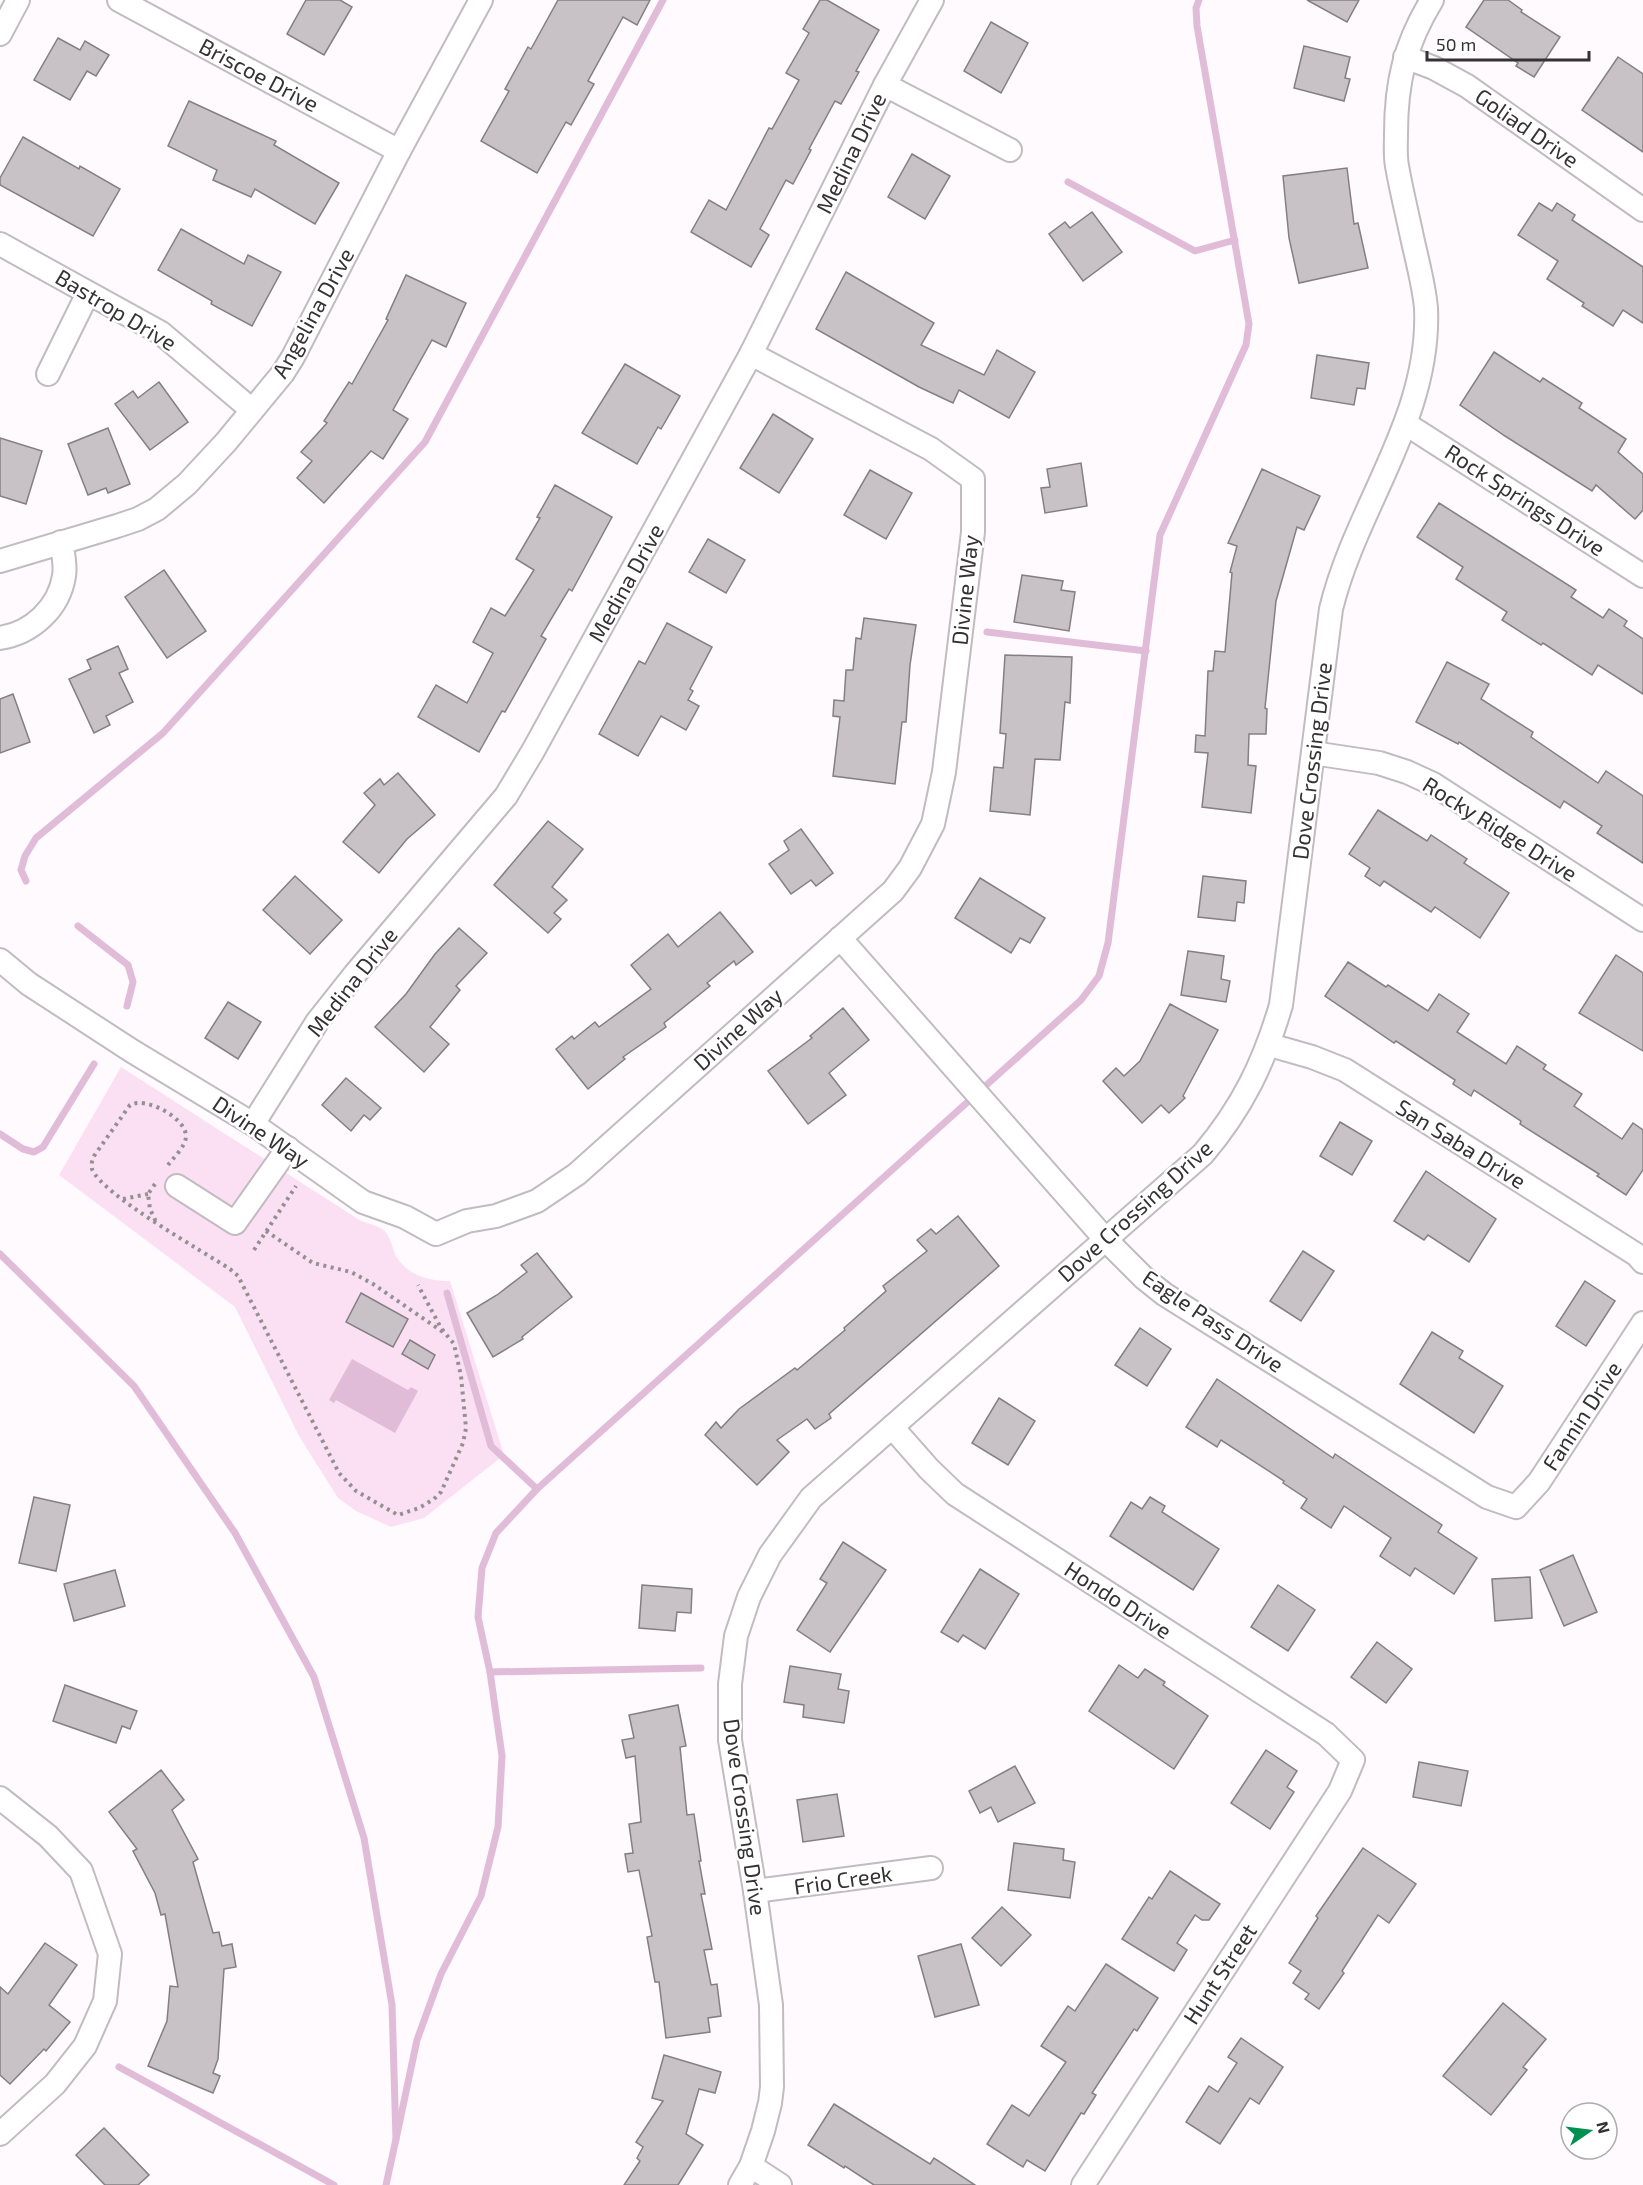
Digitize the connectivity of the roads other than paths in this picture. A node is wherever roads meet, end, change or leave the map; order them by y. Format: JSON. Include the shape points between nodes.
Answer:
{"nodes":[{"id":1,"x":18,"y":0,"type":"edge"},
{"id":2,"x":119,"y":0,"type":"edge"},
{"id":3,"x":481,"y":0,"type":"edge"},
{"id":4,"x":932,"y":0,"type":"edge"},
{"id":5,"x":1432,"y":0,"type":"edge"},
{"id":6,"x":0,"y":34,"type":"edge"},
{"id":7,"x":1405,"y":57,"type":"junction"},
{"id":8,"x":885,"y":85,"type":"junction"},
{"id":9,"x":1010,"y":150,"type":"dead end"},
{"id":10,"x":399,"y":151,"type":"junction"},
{"id":11,"x":1643,"y":210,"type":"edge"},
{"id":12,"x":0,"y":244,"type":"edge"},
{"id":13,"x":88,"y":293,"type":"junction"},
{"id":14,"x":751,"y":354,"type":"junction"},
{"id":15,"x":48,"y":374,"type":"dead end"},
{"id":16,"x":252,"y":410,"type":"junction"},
{"id":17,"x":1406,"y":424,"type":"junction"},
{"id":18,"x":61,"y":542,"type":"junction"},
{"id":19,"x":0,"y":561,"type":"edge"},
{"id":20,"x":1643,"y":576,"type":"edge"},
{"id":21,"x":0,"y":638,"type":"edge"},
{"id":22,"x":1313,"y":753,"type":"junction"},
{"id":23,"x":1643,"y":920,"type":"edge"},
{"id":24,"x":840,"y":938,"type":"junction"},
{"id":25,"x":0,"y":960,"type":"edge"},
{"id":26,"x":1270,"y":1045,"type":"junction"},
{"id":27,"x":253,"y":1124,"type":"junction"},
{"id":28,"x":288,"y":1148,"type":"junction"},
{"id":29,"x":167,"y":1178,"type":"road end"},
{"id":30,"x":1106,"y":1240,"type":"junction"},
{"id":31,"x":1643,"y":1262,"type":"edge"},
{"id":32,"x":1643,"y":1323,"type":"edge"},
{"id":33,"x":892,"y":1427,"type":"junction"},
{"id":34,"x":1516,"y":1507,"type":"joint"},
{"id":35,"x":1353,"y":1760,"type":"joint"},
{"id":36,"x":0,"y":1798,"type":"edge"},
{"id":37,"x":931,"y":1868,"type":"dead end"},
{"id":38,"x":755,"y":1891,"type":"junction"},
{"id":39,"x":0,"y":2134,"type":"edge"},
{"id":40,"x":746,"y":2176,"type":"edge"},
{"id":41,"x":780,"y":2185,"type":"edge"},
{"id":42,"x":1083,"y":2185,"type":"edge"}],
"edges":[{"from":1,"to":6,"type":"street"},
{"from":2,"to":10,"type":"street","name":"Briscoe Drive"},
{"from":3,"to":10,"type":"street","name":"Angelina Drive"},
{"from":4,"to":8,"type":"street","name":"Medina Drive"},
{"from":5,"to":7,"type":"street","name":"Dove Crossing Drive"},
{"from":7,"to":11,"type":"street","name":"Goliad Drive","via":[[1467,86]]},
{"from":7,"to":17,"type":"street","name":"Dove Crossing Drive","via":[[1398,86],[1396,163],[1426,307],[1417,389]]},
{"from":8,"to":9,"type":"street"},
{"from":8,"to":14,"type":"street","name":"Medina Drive"},
{"from":10,"to":16,"type":"street","name":"Angelina Drive","via":[[293,357]]},
{"from":12,"to":13,"type":"street","name":"Bastrop Drive"},
{"from":13,"to":15,"type":"street"},
{"from":13,"to":16,"type":"street","name":"Bastrop Drive","via":[[161,333]]},
{"from":14,"to":24,"type":"street","name":"Divine Way","via":[[931,449],[972,479],[973,532],[944,772],[933,824],[893,891]]},
{"from":14,"to":27,"type":"street","name":"Medina Drive","via":[[506,796],[317,1022]]},
{"from":16,"to":18,"type":"street","name":"Angelina Drive","via":[[187,484],[157,509],[138,519]]},
{"from":17,"to":20,"type":"street","name":"Rock Springs Drive"},
{"from":17,"to":22,"type":"street","name":"Dove Crossing Drive","via":[[1337,585]]},
{"from":18,"to":19,"type":"street","name":"Angelina Drive"},
{"from":18,"to":21,"type":"street","via":[[64,574],[52,604],[32,627]]},
{"from":22,"to":23,"type":"street","name":"Rocky Ridge Drive","via":[[1379,763],[1433,784]]},
{"from":22,"to":26,"type":"street","name":"Dove Crossing Drive","via":[[1281,1005]]},
{"from":24,"to":28,"type":"street","name":"Divine Way","via":[[577,1174],[537,1202],[467,1221],[436,1234],[405,1217],[363,1202]]},
{"from":24,"to":30,"type":"street","name":"Eagle Pass Drive"},
{"from":25,"to":27,"type":"street","name":"Divine Way","via":[[29,984],[132,1052]]},
{"from":26,"to":30,"type":"street","name":"Dove Crossing Drive","via":[[1223,1131],[1203,1154]]},
{"from":26,"to":31,"type":"street","name":"San Saba Drive","via":[[1345,1070]]},
{"from":27,"to":28,"type":"street","name":"Divine Way"},
{"from":28,"to":29,"type":"street","via":[[235,1223]]},
{"from":30,"to":33,"type":"street","name":"Dove Crossing Drive"},
{"from":30,"to":34,"type":"street","name":"Eagle Pass Drive","via":[[1164,1294],[1487,1497]]},
{"from":32,"to":34,"type":"street","name":"Fannin Drive","via":[[1539,1482]]},
{"from":33,"to":35,"type":"street","name":"Hondo Drive","via":[[955,1494],[1326,1734]]},
{"from":33,"to":38,"type":"street","name":"Dove Crossing Drive","via":[[811,1498],[770,1555],[749,1597],[736,1636],[729,1684],[730,1740]]},
{"from":35,"to":42,"type":"street","name":"Hunt Street","via":[[1340,1791]]},
{"from":36,"to":39,"type":"street","via":[[48,1836],[81,1871],[110,1954],[105,2001],[85,2046],[55,2084]]},
{"from":37,"to":38,"type":"street","name":"Frio Creek"},
{"from":38,"to":40,"type":"street","name":"Dove Crossing Drive","via":[[771,2005],[772,2087],[764,2131]]},
{"from":40,"to":41,"type":"street"}]}
